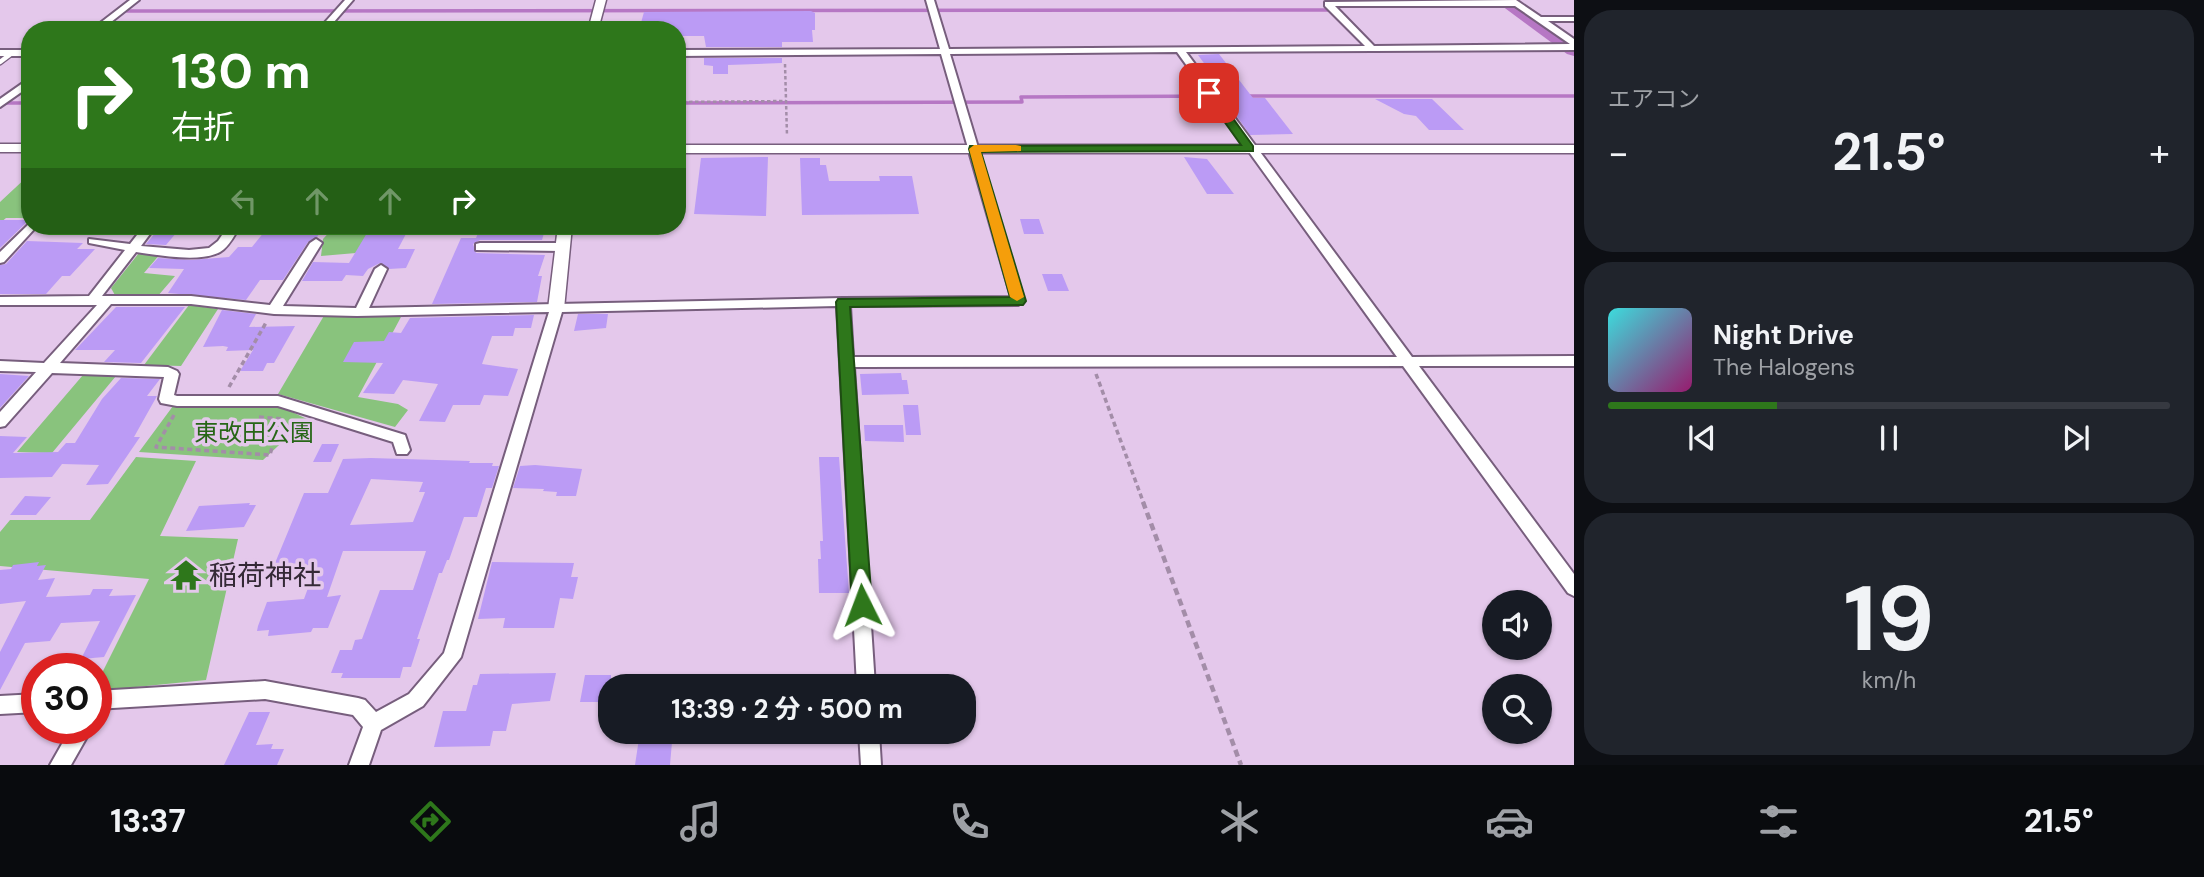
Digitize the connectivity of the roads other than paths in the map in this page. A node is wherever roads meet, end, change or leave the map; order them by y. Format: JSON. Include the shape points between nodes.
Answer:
{"nodes":[{"id":1,"x":135,"y":0,"type":"edge"},
{"id":2,"x":349,"y":0,"type":"edge"},
{"id":3,"x":601,"y":0,"type":"edge"},
{"id":4,"x":930,"y":0,"type":"edge"},
{"id":5,"x":1514,"y":2,"type":"edge"},
{"id":6,"x":1540,"y":19,"type":"junction"},
{"id":7,"x":1574,"y":19,"type":"edge"},
{"id":8,"x":107,"y":21,"type":"edge"},
{"id":9,"x":330,"y":21,"type":"edge"},
{"id":10,"x":595,"y":21,"type":"edge"},
{"id":11,"x":1574,"y":45,"type":"edge"},
{"id":12,"x":1371,"y":47,"type":"junction"},
{"id":13,"x":1178,"y":48,"type":"junction"},
{"id":14,"x":0,"y":53,"type":"edge"},
{"id":15,"x":12,"y":53,"type":"junction"},
{"id":16,"x":21,"y":53,"type":"edge"},
{"id":17,"x":686,"y":53,"type":"edge"},
{"id":18,"x":945,"y":53,"type":"junction"},
{"id":19,"x":0,"y":62,"type":"edge"},
{"id":20,"x":21,"y":88,"type":"edge"},
{"id":21,"x":0,"y":104,"type":"edge"},
{"id":22,"x":0,"y":148,"type":"edge"},
{"id":23,"x":21,"y":148,"type":"edge"},
{"id":24,"x":1249,"y":148,"type":"junction"},
{"id":25,"x":686,"y":149,"type":"edge"},
{"id":26,"x":974,"y":149,"type":"junction"},
{"id":27,"x":1574,"y":149,"type":"edge"},
{"id":28,"x":23,"y":235,"type":"edge"},
{"id":29,"x":144,"y":235,"type":"edge"},
{"id":30,"x":226,"y":235,"type":"edge"},
{"id":31,"x":564,"y":235,"type":"edge"},
{"id":32,"x":93,"y":241,"type":"dead end"},
{"id":33,"x":316,"y":243,"type":"dead end"},
{"id":34,"x":481,"y":247,"type":"dead end"},
{"id":35,"x":562,"y":247,"type":"junction"},
{"id":36,"x":134,"y":249,"type":"junction"},
{"id":37,"x":0,"y":259,"type":"edge"},
{"id":38,"x":381,"y":270,"type":"dead end"},
{"id":39,"x":101,"y":300,"type":"junction"},
{"id":40,"x":0,"y":301,"type":"edge"},
{"id":41,"x":843,"y":302,"type":"junction"},
{"id":42,"x":556,"y":309,"type":"junction"},
{"id":43,"x":274,"y":310,"type":"junction"},
{"id":44,"x":360,"y":312,"type":"junction"},
{"id":45,"x":1574,"y":361,"type":"edge"},
{"id":46,"x":848,"y":362,"type":"junction"},
{"id":47,"x":1406,"y":362,"type":"junction"},
{"id":48,"x":0,"y":366,"type":"edge"},
{"id":49,"x":47,"y":369,"type":"junction"},
{"id":50,"x":0,"y":422,"type":"edge"},
{"id":51,"x":402,"y":450,"type":"dead end"},
{"id":52,"x":1574,"y":588,"type":"edge"},
{"id":53,"x":865,"y":674,"type":"edge"},
{"id":54,"x":112,"y":700,"type":"edge"},
{"id":55,"x":21,"y":704,"type":"edge"},
{"id":56,"x":0,"y":705,"type":"edge"},
{"id":57,"x":374,"y":724,"type":"junction"},
{"id":58,"x":72,"y":744,"type":"edge"},
{"id":59,"x":870,"y":744,"type":"edge"},
{"id":60,"x":60,"y":765,"type":"edge"},
{"id":61,"x":359,"y":765,"type":"edge"},
{"id":62,"x":871,"y":765,"type":"edge"}],
"edges":[{"from":1,"to":8,"type":"street"},
{"from":2,"to":9,"type":"street"},
{"from":3,"to":10,"type":"street"},
{"from":4,"to":18,"type":"street"},
{"from":5,"to":6,"type":"street"},
{"from":5,"to":12,"type":"street","via":[[1328,4]]},
{"from":6,"to":7,"type":"street"},
{"from":6,"to":11,"type":"street"},
{"from":11,"to":12,"type":"street"},
{"from":12,"to":13,"type":"street"},
{"from":13,"to":18,"type":"street"},
{"from":13,"to":24,"type":"street"},
{"from":14,"to":15,"type":"street"},
{"from":15,"to":16,"type":"street"},
{"from":15,"to":19,"type":"lane"},
{"from":17,"to":18,"type":"street"},
{"from":18,"to":26,"type":"street"},
{"from":20,"to":21,"type":"street"},
{"from":22,"to":23,"type":"street"},
{"from":24,"to":26,"type":"street"},
{"from":24,"to":27,"type":"street"},
{"from":24,"to":47,"type":"street"},
{"from":25,"to":26,"type":"street"},
{"from":26,"to":41,"type":"street","via":[[1018,301]]},
{"from":28,"to":37,"type":"street"},
{"from":29,"to":36,"type":"street"},
{"from":30,"to":36,"type":"street","via":[[213,251]]},
{"from":31,"to":35,"type":"street"},
{"from":32,"to":36,"type":"street"},
{"from":33,"to":43,"type":"street"},
{"from":34,"to":35,"type":"street"},
{"from":35,"to":42,"type":"street"},
{"from":36,"to":39,"type":"street"},
{"from":38,"to":44,"type":"street"},
{"from":39,"to":40,"type":"street"},
{"from":39,"to":43,"type":"street","via":[[191,300]]},
{"from":39,"to":49,"type":"street"},
{"from":41,"to":42,"type":"street"},
{"from":41,"to":46,"type":"street"},
{"from":42,"to":44,"type":"street"},
{"from":42,"to":57,"type":"street","via":[[452,657],[416,700]]},
{"from":43,"to":44,"type":"street"},
{"from":45,"to":47,"type":"street"},
{"from":46,"to":47,"type":"street"},
{"from":46,"to":53,"type":"street"},
{"from":47,"to":52,"type":"street"},
{"from":48,"to":49,"type":"street"},
{"from":49,"to":50,"type":"street"},
{"from":49,"to":51,"type":"street","via":[[168,372],[172,374],[166,398],[278,401],[400,439]]},
{"from":54,"to":57,"type":"street","via":[[265,690],[358,707]]},
{"from":55,"to":56,"type":"street"},
{"from":57,"to":61,"type":"street"},
{"from":58,"to":60,"type":"street"},
{"from":59,"to":62,"type":"street"}]}
